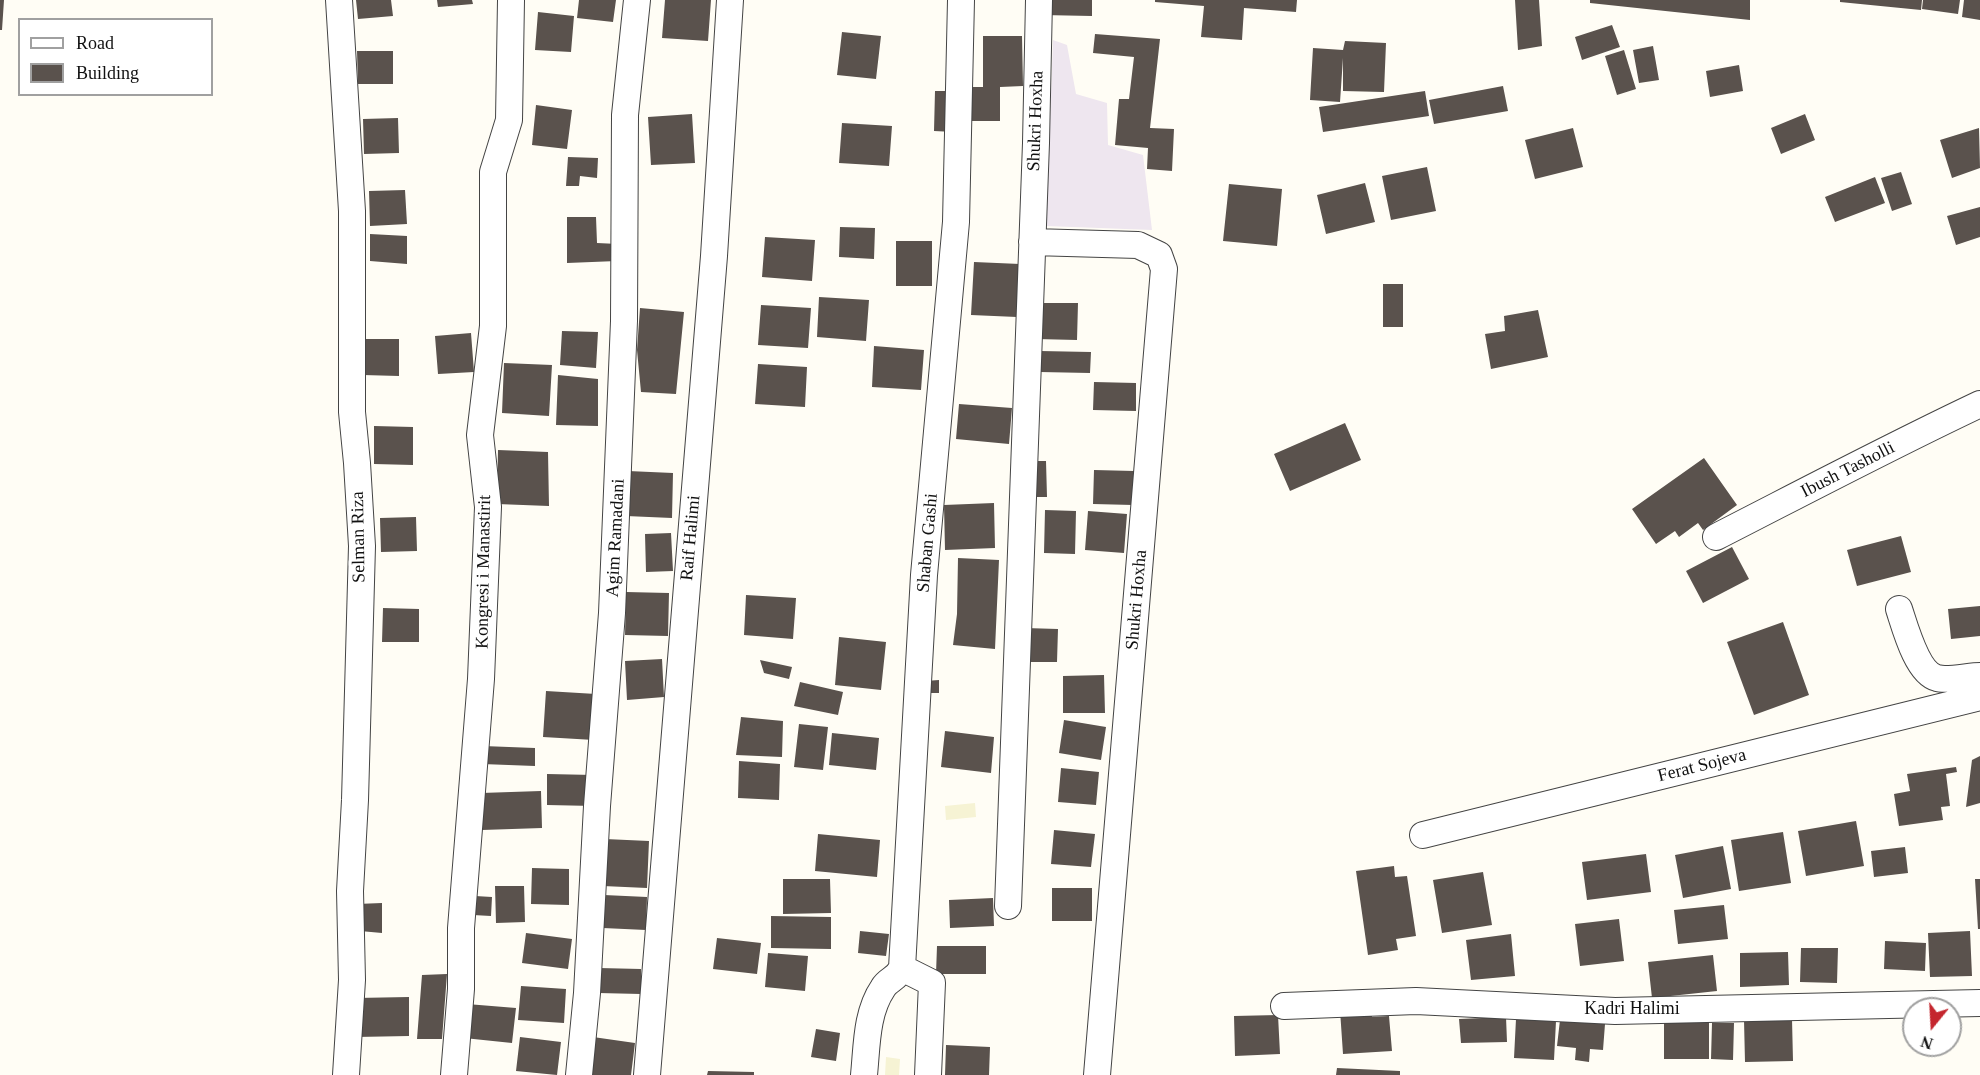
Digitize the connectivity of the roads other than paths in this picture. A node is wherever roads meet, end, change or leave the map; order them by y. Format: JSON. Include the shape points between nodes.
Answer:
{"nodes":[{"id":1,"x":339,"y":0,"type":"edge"},
{"id":2,"x":511,"y":0,"type":"edge"},
{"id":3,"x":637,"y":0,"type":"edge"},
{"id":4,"x":730,"y":0,"type":"edge"},
{"id":5,"x":961,"y":0,"type":"edge"},
{"id":6,"x":1039,"y":0,"type":"edge"},
{"id":7,"x":1032,"y":242,"type":"junction"},
{"id":8,"x":1980,"y":404,"type":"edge"},
{"id":9,"x":1716,"y":537,"type":"dead end"},
{"id":10,"x":1899,"y":609,"type":"dead end"},
{"id":11,"x":1980,"y":676,"type":"edge"},
{"id":12,"x":1980,"y":697,"type":"edge"},
{"id":13,"x":1424,"y":835,"type":"dead end"},
{"id":14,"x":1008,"y":906,"type":"dead end"},
{"id":15,"x":902,"y":968,"type":"junction"},
{"id":16,"x":1980,"y":1003,"type":"edge"},
{"id":17,"x":1284,"y":1006,"type":"dead end"},
{"id":18,"x":346,"y":1075,"type":"edge"},
{"id":19,"x":454,"y":1075,"type":"edge"},
{"id":20,"x":579,"y":1075,"type":"edge"},
{"id":21,"x":647,"y":1075,"type":"edge"},
{"id":22,"x":864,"y":1075,"type":"edge"},
{"id":23,"x":928,"y":1075,"type":"edge"},
{"id":24,"x":1097,"y":1075,"type":"edge"}],
"edges":[{"from":1,"to":18,"type":"street","name":"Selman Riza","via":[[352,212],[352,412],[362,546],[350,891],[352,980]]},
{"from":2,"to":19,"type":"street","name":"Kongresi i Manastirit","via":[[509,120],[493,172],[493,326],[480,435],[488,507],[481,679],[461,928]]},
{"from":3,"to":20,"type":"street","name":"Agim Ramadani","via":[[625,115],[624,321],[612,613]]},
{"from":4,"to":21,"type":"street","name":"Raif Halimi","via":[[712,280]]},
{"from":5,"to":15,"type":"street","name":"Shaban Gashi","via":[[956,222],[924,575]]},
{"from":6,"to":7,"type":"street","name":"Shukri Hoxha"},
{"from":7,"to":14,"type":"street","name":"Shukri Hoxha"},
{"from":7,"to":24,"type":"street","name":"Shukri Hoxha","via":[[1138,245],[1159,255],[1164,269]]},
{"from":8,"to":9,"type":"street","name":"Ibush Tasholli"},
{"from":10,"to":11,"type":"street","via":[[1910,644],[1928,673],[1938,678]]},
{"from":12,"to":13,"type":"street","name":"Ferat Sojeva"},
{"from":15,"to":22,"type":"street","via":[[898,976],[883,986],[869,1021]]},
{"from":15,"to":23,"type":"street","via":[[932,983]]},
{"from":16,"to":17,"type":"street","name":"Kadri Halimi","via":[[1615,1011],[1416,1001]]}]}
